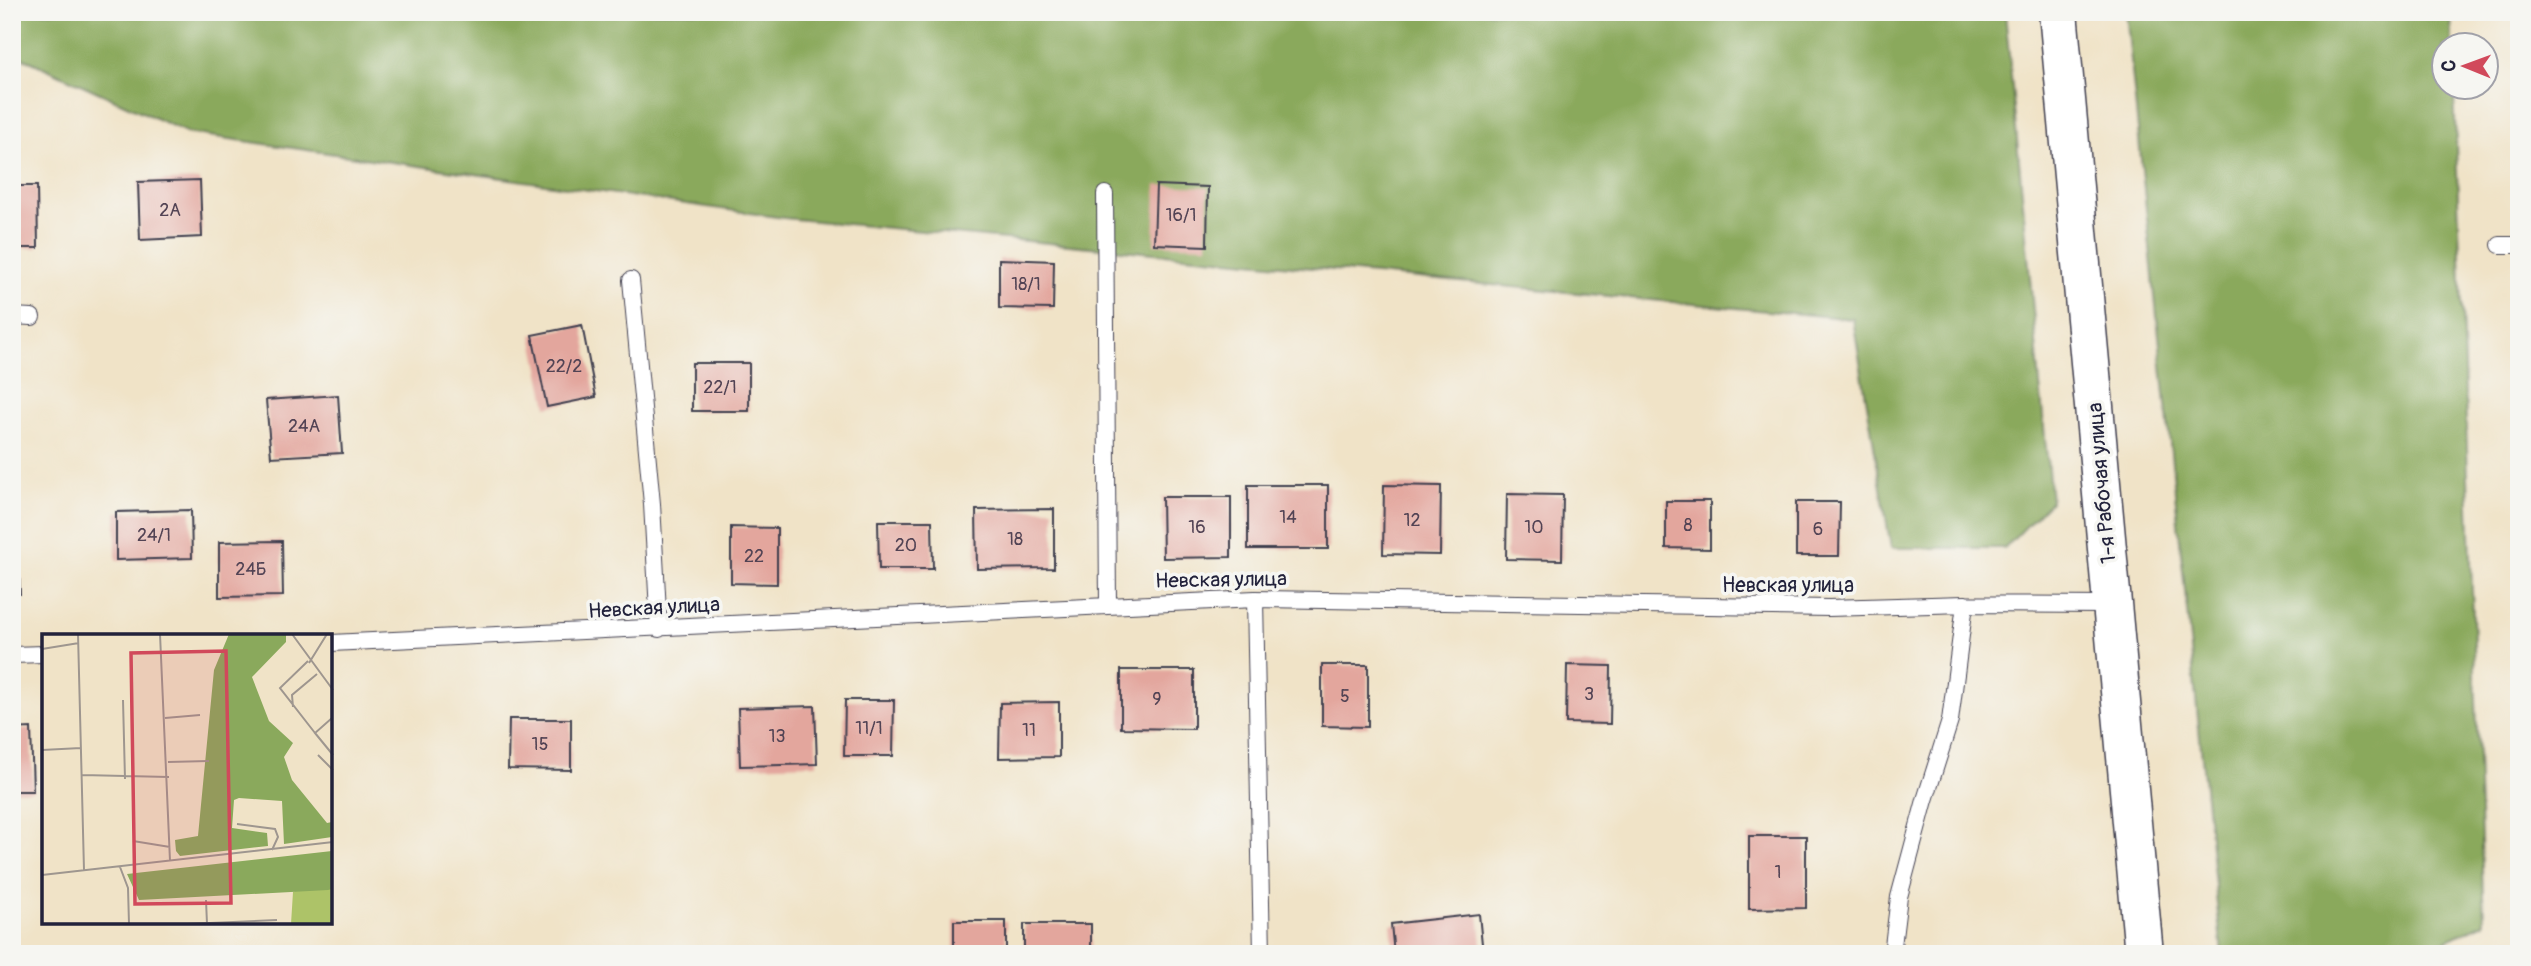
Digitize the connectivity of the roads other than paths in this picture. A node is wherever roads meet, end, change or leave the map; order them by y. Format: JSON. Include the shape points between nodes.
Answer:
{"nodes":[{"id":1,"x":2058,"y":12,"type":"edge"},
{"id":2,"x":1105,"y":194,"type":"dead end"},
{"id":3,"x":2519,"y":244,"type":"edge"},
{"id":4,"x":2500,"y":245,"type":"dead end"},
{"id":5,"x":631,"y":280,"type":"dead end"},
{"id":6,"x":12,"y":316,"type":"edge"},
{"id":7,"x":32,"y":317,"type":"dead end"},
{"id":8,"x":1255,"y":599,"type":"junction"},
{"id":9,"x":1965,"y":604,"type":"junction"},
{"id":10,"x":1108,"y":605,"type":"junction"},
{"id":11,"x":2113,"y":605,"type":"junction"},
{"id":12,"x":659,"y":629,"type":"junction"},
{"id":13,"x":332,"y":643,"type":"edge"},
{"id":14,"x":42,"y":654,"type":"edge"},
{"id":15,"x":12,"y":655,"type":"edge"},
{"id":16,"x":1262,"y":954,"type":"edge"},
{"id":17,"x":1892,"y":954,"type":"edge"},
{"id":18,"x":2144,"y":954,"type":"edge"}],
"edges":[{"from":1,"to":11,"type":"main road","name":"1-я Рабочая улица"},
{"from":2,"to":10,"type":"lane"},
{"from":3,"to":4,"type":"lane"},
{"from":5,"to":12,"type":"lane"},
{"from":6,"to":7,"type":"lane"},
{"from":8,"to":9,"type":"lane","name":"Невская улица","via":[[1829,608]]},
{"from":8,"to":10,"type":"lane","name":"Невская улица"},
{"from":8,"to":16,"type":"lane"},
{"from":9,"to":11,"type":"lane","name":"Невская улица"},
{"from":9,"to":17,"type":"lane","via":[[1950,720],[1899,897]]},
{"from":10,"to":12,"type":"lane","name":"Невская улица"},
{"from":11,"to":18,"type":"main road","name":"1-я Рабочая улица"},
{"from":12,"to":13,"type":"lane","name":"Невская улица"},
{"from":14,"to":15,"type":"lane"}]}
